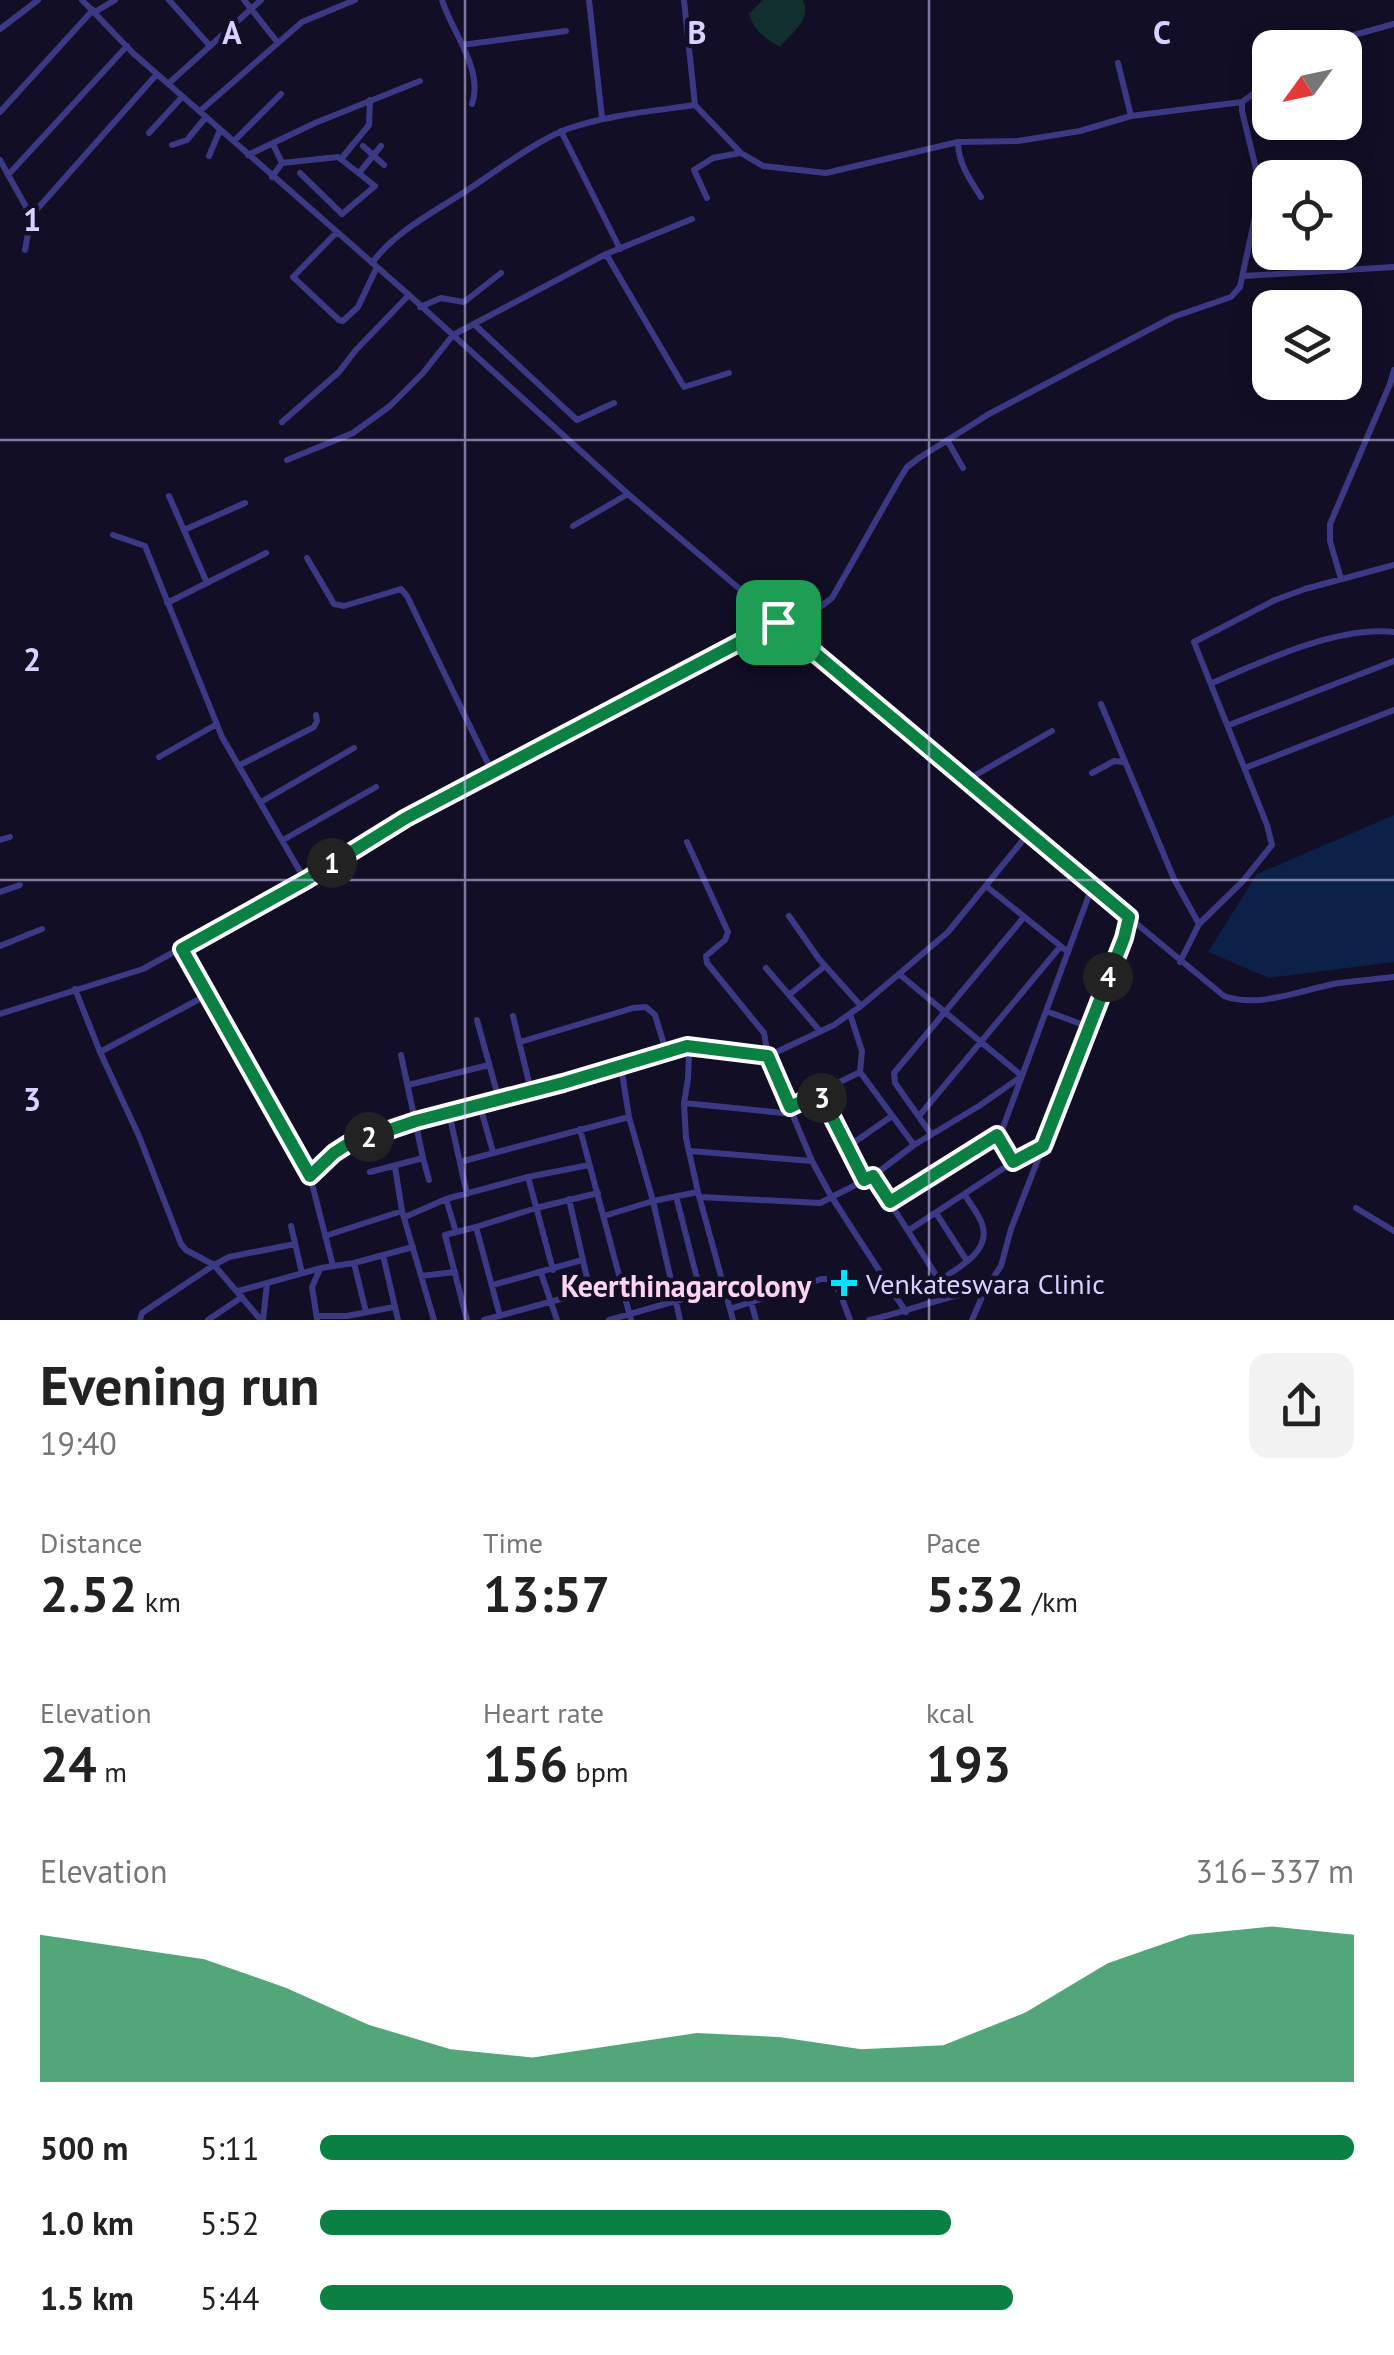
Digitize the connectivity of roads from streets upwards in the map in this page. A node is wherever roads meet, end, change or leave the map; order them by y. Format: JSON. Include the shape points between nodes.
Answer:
{"nodes":[{"id":1,"x":38,"y":0,"type":"edge"},
{"id":2,"x":82,"y":0,"type":"edge"},
{"id":3,"x":115,"y":0,"type":"edge"},
{"id":4,"x":169,"y":0,"type":"edge"},
{"id":5,"x":244,"y":0,"type":"edge"},
{"id":6,"x":261,"y":0,"type":"edge"},
{"id":7,"x":355,"y":0,"type":"edge"},
{"id":8,"x":442,"y":0,"type":"edge"},
{"id":9,"x":589,"y":0,"type":"edge"},
{"id":10,"x":684,"y":0,"type":"edge"},
{"id":11,"x":335,"y":4,"type":"edge"},
{"id":12,"x":250,"y":10,"type":"junction"},
{"id":13,"x":94,"y":11,"type":"junction"},
{"id":14,"x":1394,"y":24,"type":"edge"},
{"id":15,"x":0,"y":29,"type":"edge"},
{"id":16,"x":566,"y":31,"type":"dead end"},
{"id":17,"x":1362,"y":33,"type":"edge"},
{"id":18,"x":278,"y":43,"type":"junction"},
{"id":19,"x":462,"y":45,"type":"junction"},
{"id":20,"x":127,"y":46,"type":"junction"},
{"id":21,"x":210,"y":46,"type":"junction"},
{"id":22,"x":1118,"y":62,"type":"dead end"},
{"id":23,"x":157,"y":74,"type":"junction"},
{"id":24,"x":420,"y":81,"type":"dead end"},
{"id":25,"x":168,"y":84,"type":"junction"},
{"id":26,"x":281,"y":94,"type":"dead end"},
{"id":27,"x":1252,"y":95,"type":"edge"},
{"id":28,"x":182,"y":98,"type":"junction"},
{"id":29,"x":370,"y":100,"type":"junction"},
{"id":30,"x":1242,"y":102,"type":"junction"},
{"id":31,"x":472,"y":104,"type":"dead end"},
{"id":32,"x":695,"y":105,"type":"junction"},
{"id":33,"x":0,"y":112,"type":"edge"},
{"id":34,"x":202,"y":114,"type":"junction"},
{"id":35,"x":1131,"y":116,"type":"junction"},
{"id":36,"x":602,"y":118,"type":"junction"},
{"id":37,"x":220,"y":130,"type":"junction"},
{"id":38,"x":561,"y":132,"type":"junction"},
{"id":39,"x":150,"y":133,"type":"dead end"},
{"id":40,"x":234,"y":142,"type":"junction"},
{"id":41,"x":958,"y":142,"type":"junction"},
{"id":42,"x":274,"y":144,"type":"junction"},
{"id":43,"x":172,"y":145,"type":"dead end"},
{"id":44,"x":362,"y":146,"type":"dead end"},
{"id":45,"x":381,"y":146,"type":"dead end"},
{"id":46,"x":741,"y":153,"type":"junction"},
{"id":47,"x":248,"y":155,"type":"junction"},
{"id":48,"x":209,"y":156,"type":"dead end"},
{"id":49,"x":373,"y":156,"type":"junction"},
{"id":50,"x":340,"y":159,"type":"junction"},
{"id":51,"x":0,"y":160,"type":"edge"},
{"id":52,"x":282,"y":163,"type":"junction"},
{"id":53,"x":384,"y":165,"type":"dead end"},
{"id":54,"x":359,"y":172,"type":"junction"},
{"id":55,"x":300,"y":173,"type":"dead end"},
{"id":56,"x":8,"y":175,"type":"junction"},
{"id":57,"x":272,"y":177,"type":"junction"},
{"id":58,"x":981,"y":197,"type":"dead end"},
{"id":59,"x":707,"y":198,"type":"dead end"},
{"id":60,"x":31,"y":216,"type":"junction"},
{"id":61,"x":692,"y":219,"type":"dead end"},
{"id":62,"x":336,"y":232,"type":"junction"},
{"id":63,"x":620,"y":248,"type":"junction"},
{"id":64,"x":25,"y":250,"type":"dead end"},
{"id":65,"x":606,"y":254,"type":"junction"},
{"id":66,"x":374,"y":265,"type":"junction"},
{"id":67,"x":1394,"y":267,"type":"edge"},
{"id":68,"x":502,"y":273,"type":"dead end"},
{"id":69,"x":1243,"y":276,"type":"junction"},
{"id":70,"x":409,"y":295,"type":"junction"},
{"id":71,"x":420,"y":307,"type":"junction"},
{"id":72,"x":475,"y":325,"type":"junction"},
{"id":73,"x":453,"y":335,"type":"junction"},
{"id":74,"x":1394,"y":370,"type":"edge"},
{"id":75,"x":729,"y":372,"type":"dead end"},
{"id":76,"x":614,"y":403,"type":"dead end"},
{"id":77,"x":282,"y":422,"type":"dead end"},
{"id":78,"x":947,"y":440,"type":"junction"},
{"id":79,"x":287,"y":460,"type":"dead end"},
{"id":80,"x":963,"y":468,"type":"dead end"},
{"id":81,"x":628,"y":494,"type":"junction"},
{"id":82,"x":168,"y":496,"type":"dead end"},
{"id":83,"x":246,"y":504,"type":"dead end"},
{"id":84,"x":572,"y":526,"type":"dead end"},
{"id":85,"x":184,"y":530,"type":"junction"},
{"id":86,"x":113,"y":535,"type":"dead end"},
{"id":87,"x":266,"y":554,"type":"dead end"},
{"id":88,"x":307,"y":558,"type":"dead end"},
{"id":89,"x":1394,"y":565,"type":"edge"},
{"id":90,"x":1341,"y":579,"type":"junction"},
{"id":91,"x":207,"y":583,"type":"junction"},
{"id":92,"x":167,"y":603,"type":"junction"},
{"id":93,"x":778,"y":622,"type":"junction"},
{"id":94,"x":788,"y":632,"type":"junction"},
{"id":95,"x":1394,"y":632,"type":"edge"},
{"id":96,"x":1394,"y":660,"type":"edge"},
{"id":97,"x":1212,"y":683,"type":"junction"},
{"id":98,"x":1101,"y":704,"type":"dead end"},
{"id":99,"x":1394,"y":710,"type":"edge"},
{"id":100,"x":316,"y":715,"type":"dead end"},
{"id":101,"x":217,"y":724,"type":"junction"},
{"id":102,"x":1229,"y":725,"type":"junction"},
{"id":103,"x":1052,"y":730,"type":"dead end"},
{"id":104,"x":354,"y":748,"type":"dead end"},
{"id":105,"x":159,"y":757,"type":"dead end"},
{"id":106,"x":1126,"y":762,"type":"junction"},
{"id":107,"x":240,"y":765,"type":"junction"},
{"id":108,"x":1245,"y":768,"type":"junction"},
{"id":109,"x":492,"y":772,"type":"junction"},
{"id":110,"x":1092,"y":772,"type":"dead end"},
{"id":111,"x":967,"y":780,"type":"junction"},
{"id":112,"x":376,"y":787,"type":"dead end"},
{"id":113,"x":261,"y":802,"type":"junction"},
{"id":114,"x":1028,"y":834,"type":"junction"},
{"id":115,"x":10,"y":836,"type":"dead end"},
{"id":116,"x":0,"y":840,"type":"edge"},
{"id":117,"x":283,"y":840,"type":"junction"},
{"id":118,"x":687,"y":842,"type":"dead end"},
{"id":119,"x":306,"y":880,"type":"junction"},
{"id":120,"x":20,"y":885,"type":"dead end"},
{"id":121,"x":986,"y":886,"type":"junction"},
{"id":122,"x":1092,"y":886,"type":"junction"},
{"id":123,"x":0,"y":892,"type":"edge"},
{"id":124,"x":790,"y":916,"type":"dead end"},
{"id":125,"x":1024,"y":917,"type":"junction"},
{"id":126,"x":1129,"y":917,"type":"junction"},
{"id":127,"x":1200,"y":924,"type":"junction"},
{"id":128,"x":42,"y":930,"type":"dead end"},
{"id":129,"x":0,"y":946,"type":"edge"},
{"id":130,"x":182,"y":949,"type":"junction"},
{"id":131,"x":1064,"y":949,"type":"junction"},
{"id":132,"x":1180,"y":962,"type":"junction"},
{"id":133,"x":826,"y":966,"type":"junction"},
{"id":134,"x":766,"y":968,"type":"dead end"},
{"id":135,"x":899,"y":974,"type":"junction"},
{"id":136,"x":1394,"y":977,"type":"edge"},
{"id":137,"x":76,"y":988,"type":"junction"},
{"id":138,"x":208,"y":994,"type":"junction"},
{"id":139,"x":789,"y":996,"type":"junction"},
{"id":140,"x":861,"y":1006,"type":"junction"},
{"id":141,"x":1046,"y":1010,"type":"junction"},
{"id":142,"x":944,"y":1012,"type":"junction"},
{"id":143,"x":0,"y":1014,"type":"edge"},
{"id":144,"x":850,"y":1014,"type":"junction"},
{"id":145,"x":513,"y":1016,"type":"dead end"},
{"id":146,"x":476,"y":1020,"type":"dead end"},
{"id":147,"x":1089,"y":1027,"type":"junction"},
{"id":148,"x":820,"y":1030,"type":"junction"},
{"id":149,"x":520,"y":1042,"type":"junction"},
{"id":150,"x":981,"y":1042,"type":"junction"},
{"id":151,"x":687,"y":1046,"type":"junction"},
{"id":152,"x":666,"y":1051,"type":"junction"},
{"id":153,"x":100,"y":1052,"type":"junction"},
{"id":154,"x":401,"y":1055,"type":"dead end"},
{"id":155,"x":768,"y":1056,"type":"junction"},
{"id":156,"x":489,"y":1066,"type":"junction"},
{"id":157,"x":620,"y":1066,"type":"junction"},
{"id":158,"x":860,"y":1072,"type":"junction"},
{"id":159,"x":1022,"y":1076,"type":"junction"},
{"id":160,"x":408,"y":1086,"type":"junction"},
{"id":161,"x":531,"y":1091,"type":"junction"},
{"id":162,"x":820,"y":1093,"type":"junction"},
{"id":163,"x":499,"y":1100,"type":"junction"},
{"id":164,"x":684,"y":1103,"type":"junction"},
{"id":165,"x":480,"y":1106,"type":"junction"},
{"id":166,"x":792,"y":1110,"type":"junction"},
{"id":167,"x":450,"y":1113,"type":"junction"},
{"id":168,"x":892,"y":1116,"type":"junction"},
{"id":169,"x":919,"y":1116,"type":"junction"},
{"id":170,"x":629,"y":1117,"type":"junction"},
{"id":171,"x":416,"y":1121,"type":"junction"},
{"id":172,"x":580,"y":1130,"type":"junction"},
{"id":173,"x":931,"y":1134,"type":"junction"},
{"id":174,"x":997,"y":1135,"type":"junction"},
{"id":175,"x":914,"y":1145,"type":"junction"},
{"id":176,"x":1043,"y":1146,"type":"junction"},
{"id":177,"x":846,"y":1148,"type":"junction"},
{"id":178,"x":690,"y":1150,"type":"junction"},
{"id":179,"x":493,"y":1152,"type":"junction"},
{"id":180,"x":424,"y":1158,"type":"junction"},
{"id":181,"x":812,"y":1161,"type":"junction"},
{"id":182,"x":460,"y":1162,"type":"junction"},
{"id":183,"x":1013,"y":1162,"type":"junction"},
{"id":184,"x":589,"y":1165,"type":"junction"},
{"id":185,"x":394,"y":1167,"type":"junction"},
{"id":186,"x":370,"y":1172,"type":"dead end"},
{"id":187,"x":310,"y":1176,"type":"junction"},
{"id":188,"x":873,"y":1176,"type":"junction"},
{"id":189,"x":528,"y":1177,"type":"junction"},
{"id":190,"x":429,"y":1180,"type":"dead end"},
{"id":191,"x":864,"y":1180,"type":"junction"},
{"id":192,"x":467,"y":1194,"type":"junction"},
{"id":193,"x":598,"y":1194,"type":"junction"},
{"id":194,"x":699,"y":1195,"type":"junction"},
{"id":195,"x":965,"y":1195,"type":"junction"},
{"id":196,"x":676,"y":1196,"type":"junction"},
{"id":197,"x":832,"y":1196,"type":"junction"},
{"id":198,"x":446,"y":1199,"type":"junction"},
{"id":199,"x":569,"y":1199,"type":"junction"},
{"id":200,"x":652,"y":1201,"type":"junction"},
{"id":201,"x":890,"y":1202,"type":"junction"},
{"id":202,"x":536,"y":1208,"type":"junction"},
{"id":203,"x":1356,"y":1208,"type":"dead end"},
{"id":204,"x":936,"y":1213,"type":"junction"},
{"id":205,"x":404,"y":1214,"type":"junction"},
{"id":206,"x":604,"y":1216,"type":"junction"},
{"id":207,"x":291,"y":1226,"type":"dead end"},
{"id":208,"x":476,"y":1226,"type":"junction"},
{"id":209,"x":909,"y":1230,"type":"junction"},
{"id":210,"x":1394,"y":1231,"type":"edge"},
{"id":211,"x":456,"y":1232,"type":"junction"},
{"id":212,"x":326,"y":1236,"type":"junction"},
{"id":213,"x":295,"y":1244,"type":"junction"},
{"id":214,"x":413,"y":1247,"type":"junction"},
{"id":215,"x":382,"y":1255,"type":"junction"},
{"id":216,"x":582,"y":1260,"type":"junction"},
{"id":217,"x":967,"y":1261,"type":"junction"},
{"id":218,"x":354,"y":1263,"type":"junction"},
{"id":219,"x":214,"y":1264,"type":"junction"},
{"id":220,"x":333,"y":1266,"type":"junction"},
{"id":221,"x":321,"y":1268,"type":"junction"},
{"id":222,"x":553,"y":1270,"type":"junction"},
{"id":223,"x":455,"y":1272,"type":"junction"},
{"id":224,"x":302,"y":1273,"type":"junction"},
{"id":225,"x":541,"y":1273,"type":"junction"},
{"id":226,"x":421,"y":1276,"type":"junction"},
{"id":227,"x":940,"y":1280,"type":"junction"},
{"id":228,"x":266,"y":1284,"type":"junction"},
{"id":229,"x":493,"y":1285,"type":"junction"},
{"id":230,"x":622,"y":1285,"type":"junction"},
{"id":231,"x":724,"y":1287,"type":"junction"},
{"id":232,"x":985,"y":1290,"type":"junction"},
{"id":233,"x":590,"y":1291,"type":"junction"},
{"id":234,"x":240,"y":1294,"type":"junction"},
{"id":235,"x":700,"y":1294,"type":"junction"},
{"id":236,"x":950,"y":1297,"type":"junction"},
{"id":237,"x":675,"y":1302,"type":"junction"},
{"id":238,"x":751,"y":1302,"type":"junction"},
{"id":239,"x":552,"y":1303,"type":"junction"},
{"id":240,"x":394,"y":1308,"type":"junction"},
{"id":241,"x":730,"y":1309,"type":"junction"},
{"id":242,"x":366,"y":1312,"type":"junction"},
{"id":243,"x":906,"y":1312,"type":"junction"},
{"id":244,"x":505,"y":1317,"type":"edge"},
{"id":245,"x":630,"y":1317,"type":"edge"},
{"id":246,"x":317,"y":1318,"type":"edge"},
{"id":247,"x":140,"y":1320,"type":"edge"},
{"id":248,"x":208,"y":1320,"type":"edge"},
{"id":249,"x":262,"y":1320,"type":"edge"},
{"id":250,"x":398,"y":1320,"type":"edge"},
{"id":251,"x":434,"y":1320,"type":"edge"},
{"id":252,"x":467,"y":1320,"type":"edge"},
{"id":253,"x":484,"y":1320,"type":"edge"},
{"id":254,"x":557,"y":1320,"type":"edge"},
{"id":255,"x":609,"y":1320,"type":"edge"},
{"id":256,"x":680,"y":1320,"type":"edge"},
{"id":257,"x":733,"y":1320,"type":"edge"},
{"id":258,"x":756,"y":1320,"type":"edge"},
{"id":259,"x":850,"y":1320,"type":"edge"},
{"id":260,"x":869,"y":1320,"type":"edge"},
{"id":261,"x":972,"y":1320,"type":"edge"}],
"edges":[{"from":1,"to":15,"type":"street"},
{"from":2,"to":13,"type":"street"},
{"from":3,"to":13,"type":"street"},
{"from":4,"to":21,"type":"street"},
{"from":5,"to":12,"type":"street"},
{"from":6,"to":12,"type":"street"},
{"from":7,"to":11,"type":"street"},
{"from":8,"to":19,"type":"street"},
{"from":9,"to":36,"type":"street"},
{"from":10,"to":32,"type":"street"},
{"from":11,"to":18,"type":"street"},
{"from":12,"to":18,"type":"street"},
{"from":12,"to":21,"type":"street"},
{"from":13,"to":20,"type":"street"},
{"from":13,"to":33,"type":"street"},
{"from":14,"to":17,"type":"street"},
{"from":16,"to":19,"type":"street"},
{"from":18,"to":34,"type":"street"},
{"from":19,"to":31,"type":"street","via":[[477,92]]},
{"from":20,"to":23,"type":"street"},
{"from":20,"to":56,"type":"street"},
{"from":21,"to":25,"type":"street"},
{"from":22,"to":35,"type":"street"},
{"from":23,"to":25,"type":"street"},
{"from":23,"to":60,"type":"street"},
{"from":24,"to":29,"type":"street"},
{"from":25,"to":28,"type":"street"},
{"from":26,"to":40,"type":"street"},
{"from":27,"to":30,"type":"street"},
{"from":28,"to":34,"type":"street"},
{"from":28,"to":39,"type":"street"},
{"from":29,"to":42,"type":"street"},
{"from":29,"to":50,"type":"street","via":[[369,125]]},
{"from":30,"to":35,"type":"street"},
{"from":30,"to":69,"type":"street","via":[[1260,190]]},
{"from":32,"to":36,"type":"street"},
{"from":32,"to":46,"type":"street"},
{"from":34,"to":37,"type":"street"},
{"from":34,"to":43,"type":"street","via":[[187,140]]},
{"from":35,"to":41,"type":"street","via":[[1018,142]]},
{"from":36,"to":38,"type":"street"},
{"from":37,"to":40,"type":"street"},
{"from":37,"to":48,"type":"street"},
{"from":38,"to":63,"type":"street"},
{"from":38,"to":66,"type":"street","via":[[382,248]]},
{"from":40,"to":47,"type":"street"},
{"from":41,"to":46,"type":"street","via":[[826,173],[763,166]]},
{"from":41,"to":58,"type":"street"},
{"from":42,"to":47,"type":"street"},
{"from":42,"to":52,"type":"street"},
{"from":44,"to":49,"type":"street"},
{"from":45,"to":49,"type":"street"},
{"from":46,"to":59,"type":"street","via":[[694,170]]},
{"from":47,"to":57,"type":"street"},
{"from":49,"to":53,"type":"street"},
{"from":49,"to":54,"type":"street"},
{"from":50,"to":52,"type":"street"},
{"from":50,"to":54,"type":"street"},
{"from":51,"to":56,"type":"street"},
{"from":52,"to":57,"type":"street"},
{"from":54,"to":55,"type":"street","via":[[375,186],[342,214]]},
{"from":56,"to":60,"type":"street"},
{"from":57,"to":62,"type":"street"},
{"from":60,"to":64,"type":"street"},
{"from":61,"to":63,"type":"street"},
{"from":62,"to":66,"type":"street"},
{"from":62,"to":66,"type":"street","via":[[293,277],[339,320],[358,308]]},
{"from":63,"to":65,"type":"street"},
{"from":65,"to":72,"type":"street"},
{"from":65,"to":75,"type":"street","via":[[684,387]]},
{"from":66,"to":70,"type":"street"},
{"from":67,"to":69,"type":"street"},
{"from":68,"to":71,"type":"street","via":[[464,302],[441,298]]},
{"from":69,"to":78,"type":"street","via":[[1231,298],[1165,321]]},
{"from":70,"to":71,"type":"street"},
{"from":70,"to":77,"type":"street"},
{"from":71,"to":73,"type":"street"},
{"from":72,"to":73,"type":"street"},
{"from":72,"to":76,"type":"street","via":[[577,420]]},
{"from":73,"to":79,"type":"street","via":[[390,406],[352,434]]},
{"from":73,"to":81,"type":"street"},
{"from":74,"to":90,"type":"street","via":[[1330,524]]},
{"from":78,"to":80,"type":"street"},
{"from":78,"to":94,"type":"street","via":[[907,468],[832,598]]},
{"from":81,"to":84,"type":"street"},
{"from":81,"to":93,"type":"street"},
{"from":82,"to":85,"type":"street"},
{"from":83,"to":85,"type":"street"},
{"from":85,"to":91,"type":"street"},
{"from":86,"to":92,"type":"street","via":[[144,546]]},
{"from":87,"to":91,"type":"street"},
{"from":88,"to":109,"type":"street","via":[[334,604],[401,589]]},
{"from":89,"to":90,"type":"street"},
{"from":90,"to":97,"type":"street","via":[[1275,600],[1194,642]]},
{"from":91,"to":92,"type":"street"},
{"from":92,"to":101,"type":"street"},
{"from":93,"to":94,"type":"street"},
{"from":93,"to":109,"type":"street"},
{"from":94,"to":111,"type":"street"},
{"from":95,"to":97,"type":"street","via":[[1338,637]]},
{"from":96,"to":102,"type":"street"},
{"from":97,"to":102,"type":"street"},
{"from":98,"to":106,"type":"street"},
{"from":99,"to":108,"type":"street"},
{"from":100,"to":107,"type":"street","via":[[314,727]]},
{"from":101,"to":105,"type":"street"},
{"from":101,"to":107,"type":"street"},
{"from":102,"to":108,"type":"street"},
{"from":103,"to":111,"type":"street"},
{"from":104,"to":113,"type":"street"},
{"from":106,"to":110,"type":"street"},
{"from":106,"to":127,"type":"street"},
{"from":107,"to":113,"type":"street"},
{"from":108,"to":127,"type":"street","via":[[1272,845]]},
{"from":109,"to":119,"type":"street"},
{"from":111,"to":114,"type":"street"},
{"from":112,"to":117,"type":"street"},
{"from":113,"to":117,"type":"street"},
{"from":114,"to":121,"type":"street"},
{"from":114,"to":122,"type":"street"},
{"from":115,"to":116,"type":"street"},
{"from":117,"to":119,"type":"street"},
{"from":118,"to":155,"type":"street","via":[[728,932],[706,959],[764,1033]]},
{"from":119,"to":130,"type":"street"},
{"from":120,"to":123,"type":"street"},
{"from":121,"to":125,"type":"street"},
{"from":121,"to":135,"type":"street","via":[[948,932]]},
{"from":122,"to":126,"type":"street"},
{"from":122,"to":131,"type":"street"},
{"from":124,"to":133,"type":"street"},
{"from":125,"to":131,"type":"street"},
{"from":125,"to":142,"type":"street"},
{"from":126,"to":132,"type":"street"},
{"from":126,"to":147,"type":"street"},
{"from":127,"to":132,"type":"street"},
{"from":128,"to":129,"type":"street"},
{"from":130,"to":137,"type":"street"},
{"from":130,"to":138,"type":"street"},
{"from":131,"to":141,"type":"street"},
{"from":131,"to":150,"type":"street"},
{"from":132,"to":136,"type":"street","via":[[1236,1000]]},
{"from":133,"to":139,"type":"street"},
{"from":133,"to":140,"type":"street"},
{"from":134,"to":139,"type":"street"},
{"from":135,"to":140,"type":"street"},
{"from":135,"to":142,"type":"street"},
{"from":137,"to":143,"type":"street"},
{"from":137,"to":153,"type":"street"},
{"from":138,"to":153,"type":"street"},
{"from":138,"to":187,"type":"street"},
{"from":139,"to":148,"type":"street"},
{"from":140,"to":144,"type":"street"},
{"from":141,"to":147,"type":"street"},
{"from":141,"to":159,"type":"street"},
{"from":142,"to":150,"type":"street"},
{"from":142,"to":169,"type":"street","via":[[894,1073]]},
{"from":144,"to":148,"type":"street"},
{"from":144,"to":158,"type":"street","via":[[862,1051]]},
{"from":145,"to":149,"type":"street"},
{"from":146,"to":156,"type":"street"},
{"from":147,"to":176,"type":"street"},
{"from":148,"to":155,"type":"street"},
{"from":149,"to":152,"type":"street","via":[[646,1007]]},
{"from":149,"to":161,"type":"street"},
{"from":150,"to":159,"type":"street"},
{"from":150,"to":169,"type":"street"},
{"from":151,"to":152,"type":"street"},
{"from":151,"to":155,"type":"street"},
{"from":151,"to":164,"type":"street"},
{"from":152,"to":157,"type":"street"},
{"from":153,"to":219,"type":"street","via":[[181,1244]]},
{"from":154,"to":160,"type":"street"},
{"from":155,"to":166,"type":"street"},
{"from":156,"to":160,"type":"street"},
{"from":156,"to":163,"type":"street"},
{"from":157,"to":161,"type":"street"},
{"from":157,"to":170,"type":"street"},
{"from":158,"to":162,"type":"street"},
{"from":158,"to":168,"type":"street"},
{"from":159,"to":173,"type":"street"},
{"from":159,"to":174,"type":"street"},
{"from":160,"to":171,"type":"street"},
{"from":161,"to":163,"type":"street"},
{"from":162,"to":166,"type":"street"},
{"from":162,"to":177,"type":"street"},
{"from":163,"to":165,"type":"street"},
{"from":164,"to":166,"type":"street"},
{"from":164,"to":178,"type":"street"},
{"from":165,"to":167,"type":"street"},
{"from":165,"to":179,"type":"street"},
{"from":166,"to":181,"type":"street"},
{"from":167,"to":171,"type":"street"},
{"from":167,"to":182,"type":"street"},
{"from":168,"to":175,"type":"street"},
{"from":168,"to":177,"type":"street"},
{"from":169,"to":173,"type":"street"},
{"from":170,"to":172,"type":"street"},
{"from":170,"to":200,"type":"street"},
{"from":171,"to":180,"type":"street"},
{"from":171,"to":187,"type":"street","via":[[348,1144]]},
{"from":172,"to":179,"type":"street"},
{"from":172,"to":184,"type":"street"},
{"from":173,"to":175,"type":"street"},
{"from":174,"to":183,"type":"street"},
{"from":174,"to":201,"type":"street"},
{"from":175,"to":188,"type":"street"},
{"from":176,"to":183,"type":"street"},
{"from":176,"to":232,"type":"street","via":[[1001,1266]]},
{"from":177,"to":191,"type":"street"},
{"from":178,"to":181,"type":"street"},
{"from":178,"to":194,"type":"street"},
{"from":179,"to":182,"type":"street"},
{"from":180,"to":185,"type":"street"},
{"from":180,"to":190,"type":"street"},
{"from":181,"to":197,"type":"street"},
{"from":182,"to":192,"type":"street"},
{"from":183,"to":195,"type":"street"},
{"from":184,"to":189,"type":"street"},
{"from":184,"to":193,"type":"street"},
{"from":185,"to":186,"type":"street"},
{"from":185,"to":205,"type":"street"},
{"from":187,"to":212,"type":"street"},
{"from":188,"to":191,"type":"street"},
{"from":188,"to":201,"type":"street"},
{"from":189,"to":192,"type":"street"},
{"from":189,"to":202,"type":"street"},
{"from":191,"to":197,"type":"street"},
{"from":192,"to":198,"type":"street"},
{"from":193,"to":199,"type":"street"},
{"from":193,"to":206,"type":"street"},
{"from":194,"to":196,"type":"street"},
{"from":194,"to":197,"type":"street","via":[[814,1204]]},
{"from":194,"to":231,"type":"street"},
{"from":195,"to":204,"type":"street"},
{"from":195,"to":217,"type":"street","via":[[984,1232],[980,1249]]},
{"from":196,"to":200,"type":"street"},
{"from":196,"to":235,"type":"street"},
{"from":197,"to":243,"type":"street"},
{"from":198,"to":205,"type":"street"},
{"from":198,"to":211,"type":"street"},
{"from":199,"to":202,"type":"street"},
{"from":199,"to":216,"type":"street"},
{"from":200,"to":206,"type":"street"},
{"from":200,"to":237,"type":"street"},
{"from":201,"to":209,"type":"street"},
{"from":202,"to":208,"type":"street"},
{"from":202,"to":222,"type":"street"},
{"from":203,"to":210,"type":"street"},
{"from":204,"to":209,"type":"street"},
{"from":204,"to":217,"type":"street"},
{"from":205,"to":212,"type":"street"},
{"from":205,"to":214,"type":"street"},
{"from":206,"to":230,"type":"street"},
{"from":207,"to":213,"type":"street"},
{"from":208,"to":211,"type":"street"},
{"from":208,"to":229,"type":"street"},
{"from":209,"to":227,"type":"street"},
{"from":211,"to":223,"type":"street","via":[[445,1235]]},
{"from":212,"to":220,"type":"street"},
{"from":213,"to":219,"type":"street"},
{"from":213,"to":224,"type":"street"},
{"from":214,"to":215,"type":"street"},
{"from":214,"to":226,"type":"street"},
{"from":215,"to":218,"type":"street"},
{"from":215,"to":240,"type":"street"},
{"from":216,"to":222,"type":"street"},
{"from":216,"to":233,"type":"street"},
{"from":217,"to":227,"type":"street"},
{"from":218,"to":220,"type":"street"},
{"from":218,"to":242,"type":"street"},
{"from":219,"to":234,"type":"street"},
{"from":219,"to":247,"type":"street"},
{"from":220,"to":221,"type":"street"},
{"from":221,"to":224,"type":"street"},
{"from":221,"to":246,"type":"street","via":[[312,1287]]},
{"from":222,"to":225,"type":"street"},
{"from":223,"to":226,"type":"street"},
{"from":223,"to":252,"type":"street"},
{"from":224,"to":228,"type":"street"},
{"from":225,"to":229,"type":"street"},
{"from":225,"to":239,"type":"street"},
{"from":226,"to":251,"type":"street"},
{"from":227,"to":236,"type":"street"},
{"from":228,"to":234,"type":"street"},
{"from":228,"to":249,"type":"street"},
{"from":229,"to":244,"type":"street"},
{"from":230,"to":233,"type":"street"},
{"from":230,"to":245,"type":"street"},
{"from":231,"to":235,"type":"street"},
{"from":231,"to":241,"type":"street"},
{"from":232,"to":236,"type":"street"},
{"from":232,"to":261,"type":"street"},
{"from":233,"to":239,"type":"street"},
{"from":234,"to":248,"type":"street"},
{"from":234,"to":249,"type":"street"},
{"from":235,"to":237,"type":"street"},
{"from":236,"to":243,"type":"street"},
{"from":237,"to":245,"type":"street"},
{"from":237,"to":256,"type":"street"},
{"from":238,"to":241,"type":"street"},
{"from":238,"to":258,"type":"street"},
{"from":238,"to":259,"type":"street","via":[[828,1279]]},
{"from":239,"to":244,"type":"street"},
{"from":239,"to":254,"type":"street"},
{"from":240,"to":242,"type":"street"},
{"from":240,"to":250,"type":"street"},
{"from":241,"to":257,"type":"street"},
{"from":242,"to":246,"type":"street"},
{"from":243,"to":260,"type":"street"},
{"from":244,"to":253,"type":"street"},
{"from":245,"to":255,"type":"street"}]}
